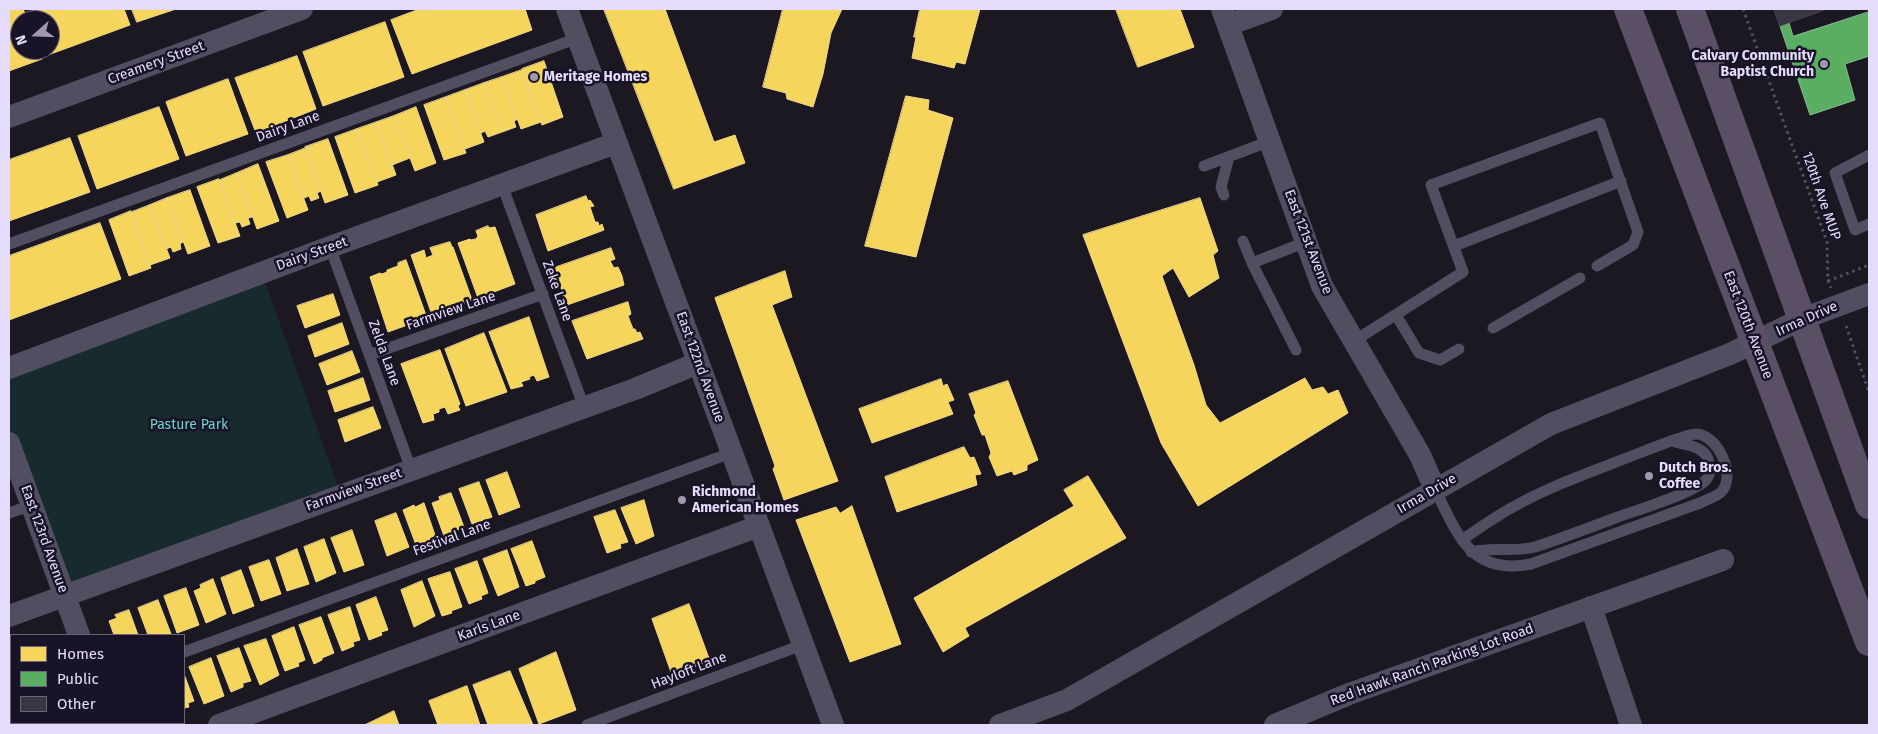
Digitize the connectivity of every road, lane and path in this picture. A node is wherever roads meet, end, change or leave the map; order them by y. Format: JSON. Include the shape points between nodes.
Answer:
{"nodes":[{"id":1,"x":302,"y":9,"type":"edge"},
{"id":2,"x":567,"y":9,"type":"edge"},
{"id":3,"x":1272,"y":9,"type":"edge"},
{"id":4,"x":1628,"y":9,"type":"edge"},
{"id":5,"x":1690,"y":9,"type":"edge"},
{"id":6,"x":1742,"y":9,"type":"edge"},
{"id":7,"x":1225,"y":17,"type":"edge"},
{"id":8,"x":578,"y":38,"type":"junction"},
{"id":9,"x":9,"y":117,"type":"edge"},
{"id":10,"x":1270,"y":142,"type":"junction"},
{"id":11,"x":616,"y":144,"type":"junction"},
{"id":12,"x":1869,"y":155,"type":"edge"},
{"id":13,"x":1229,"y":156,"type":"junction"},
{"id":14,"x":1204,"y":166,"type":"dead end"},
{"id":15,"x":1621,"y":181,"type":"junction"},
{"id":16,"x":502,"y":185,"type":"junction"},
{"id":17,"x":1224,"y":196,"type":"dead end"},
{"id":18,"x":1869,"y":224,"type":"edge"},
{"id":19,"x":1243,"y":242,"type":"dead end"},
{"id":20,"x":1306,"y":242,"type":"junction"},
{"id":21,"x":9,"y":244,"type":"edge"},
{"id":22,"x":1454,"y":246,"type":"junction"},
{"id":23,"x":330,"y":247,"type":"junction"},
{"id":24,"x":1252,"y":263,"type":"junction"},
{"id":25,"x":1869,"y":265,"type":"edge"},
{"id":26,"x":1597,"y":266,"type":"dead end"},
{"id":27,"x":1580,"y":278,"type":"dead end"},
{"id":28,"x":1828,"y":281,"type":"junction"},
{"id":29,"x":543,"y":294,"type":"junction"},
{"id":30,"x":1869,"y":294,"type":"edge"},
{"id":31,"x":1838,"y":304,"type":"junction"},
{"id":32,"x":1396,"y":315,"type":"junction"},
{"id":33,"x":1802,"y":319,"type":"junction"},
{"id":34,"x":1493,"y":328,"type":"dead end"},
{"id":35,"x":1354,"y":341,"type":"junction"},
{"id":36,"x":1755,"y":343,"type":"junction"},
{"id":37,"x":1459,"y":348,"type":"dead end"},
{"id":38,"x":1296,"y":350,"type":"dead end"},
{"id":39,"x":369,"y":356,"type":"junction"},
{"id":40,"x":698,"y":363,"type":"junction"},
{"id":41,"x":9,"y":368,"type":"edge"},
{"id":42,"x":1869,"y":392,"type":"edge"},
{"id":43,"x":584,"y":407,"type":"junction"},
{"id":44,"x":1671,"y":442,"type":"junction"},
{"id":45,"x":9,"y":443,"type":"edge"},
{"id":46,"x":731,"y":453,"type":"junction"},
{"id":47,"x":411,"y":469,"type":"junction"},
{"id":48,"x":1435,"y":489,"type":"junction"},
{"id":49,"x":32,"y":505,"type":"junction"},
{"id":50,"x":1869,"y":505,"type":"edge"},
{"id":51,"x":9,"y":513,"type":"edge"},
{"id":52,"x":759,"y":526,"type":"junction"},
{"id":53,"x":1462,"y":540,"type":"junction"},
{"id":54,"x":1471,"y":552,"type":"junction"},
{"id":55,"x":1724,"y":560,"type":"dead end"},
{"id":56,"x":65,"y":595,"type":"junction"},
{"id":57,"x":1591,"y":607,"type":"junction"},
{"id":58,"x":9,"y":616,"type":"edge"},
{"id":59,"x":79,"y":634,"type":"edge"},
{"id":60,"x":1869,"y":642,"type":"edge"},
{"id":61,"x":802,"y":645,"type":"junction"},
{"id":62,"x":185,"y":652,"type":"edge"},
{"id":63,"x":219,"y":725,"type":"edge"},
{"id":64,"x":586,"y":725,"type":"edge"},
{"id":65,"x":833,"y":725,"type":"edge"},
{"id":66,"x":1000,"y":725,"type":"edge"},
{"id":67,"x":1275,"y":725,"type":"edge"},
{"id":68,"x":1631,"y":725,"type":"edge"}],
"edges":[{"from":1,"to":9,"type":"street","name":"Creamery Street"},
{"from":2,"to":8,"type":"street","name":"East 122nd Avenue"},
{"from":3,"to":7,"type":"street"},
{"from":4,"to":36,"type":"main road","name":"East 120th Avenue"},
{"from":5,"to":33,"type":"main road"},
{"from":6,"to":28,"type":"path","name":"120th Ave MUP","via":[[1827,242]]},
{"from":7,"to":10,"type":"street","name":"East 121st Avenue"},
{"from":8,"to":11,"type":"street","name":"East 122nd Avenue"},
{"from":8,"to":21,"type":"lane","name":"Dairy Lane"},
{"from":10,"to":13,"type":"lane"},
{"from":10,"to":20,"type":"street","name":"East 121st Avenue"},
{"from":11,"to":16,"type":"street","name":"Dairy Street"},
{"from":11,"to":40,"type":"street","name":"East 122nd Avenue"},
{"from":12,"to":18,"type":"lane","via":[[1835,173],[1855,230]]},
{"from":13,"to":14,"type":"lane"},
{"from":13,"to":17,"type":"lane","via":[[1220,187]]},
{"from":15,"to":22,"type":"lane"},
{"from":15,"to":22,"type":"lane","via":[[1600,123],[1432,185]]},
{"from":15,"to":26,"type":"lane","via":[[1638,232],[1633,245]]},
{"from":16,"to":23,"type":"street","name":"Dairy Street"},
{"from":16,"to":29,"type":"lane","name":"Zeke Lane"},
{"from":19,"to":24,"type":"lane"},
{"from":20,"to":24,"type":"lane"},
{"from":20,"to":35,"type":"street","name":"East 121st Avenue","via":[[1322,286]]},
{"from":22,"to":32,"type":"lane","via":[[1463,272]]},
{"from":23,"to":39,"type":"lane","name":"Zelda Lane"},
{"from":23,"to":41,"type":"street","name":"Dairy Street"},
{"from":24,"to":38,"type":"lane"},
{"from":25,"to":28,"type":"path"},
{"from":27,"to":34,"type":"lane"},
{"from":28,"to":31,"type":"path","name":"120th Ave MUP"},
{"from":29,"to":39,"type":"lane","name":"Farmview Lane"},
{"from":29,"to":43,"type":"lane","name":"Zeke Lane"},
{"from":30,"to":31,"type":"street","name":"Irma Drive"},
{"from":31,"to":33,"type":"street","name":"Irma Drive"},
{"from":31,"to":42,"type":"path","name":"120th Ave MUP"},
{"from":32,"to":35,"type":"lane"},
{"from":32,"to":37,"type":"lane","via":[[1419,353],[1440,360]]},
{"from":33,"to":36,"type":"street","name":"Irma Drive"},
{"from":33,"to":50,"type":"main road"},
{"from":35,"to":48,"type":"street","name":"East 121st Avenue","via":[[1420,455]]},
{"from":36,"to":48,"type":"street","name":"Irma Drive","via":[[1551,424]]},
{"from":36,"to":60,"type":"main road","name":"East 120th Avenue"},
{"from":39,"to":47,"type":"lane","name":"Zelda Lane"},
{"from":40,"to":43,"type":"street","name":"Farmview Street"},
{"from":40,"to":46,"type":"street","name":"East 122nd Avenue"},
{"from":43,"to":47,"type":"street","name":"Farmview Street"},
{"from":44,"to":53,"type":"lane","via":[[1514,506]]},
{"from":44,"to":54,"type":"lane","via":[[1694,446],[1707,455],[1710,474],[1706,480],[1672,498],[1534,547]]},
{"from":44,"to":54,"type":"lane","via":[[1696,434],[1707,437],[1720,450],[1727,480],[1721,493],[1531,564],[1514,568],[1498,565]]},
{"from":45,"to":49,"type":"street","name":"East 123rd Avenue"},
{"from":46,"to":52,"type":"street","name":"East 122nd Avenue"},
{"from":46,"to":62,"type":"lane","name":"Festival Lane"},
{"from":47,"to":56,"type":"street","name":"Farmview Street"},
{"from":48,"to":53,"type":"lane"},
{"from":48,"to":66,"type":"street","name":"Irma Drive","via":[[1067,700]]},
{"from":49,"to":51,"type":"lane"},
{"from":49,"to":56,"type":"street","name":"East 123rd Avenue"},
{"from":52,"to":61,"type":"street","name":"East 122nd Avenue"},
{"from":52,"to":63,"type":"street","name":"Karls Lane"},
{"from":53,"to":54,"type":"lane"},
{"from":55,"to":57,"type":"street","name":"Red Hawk Ranch Parking Lot Road"},
{"from":56,"to":58,"type":"street","name":"Farmview Street"},
{"from":56,"to":59,"type":"street","name":"East 123rd Avenue"},
{"from":57,"to":67,"type":"street","name":"Red Hawk Ranch Parking Lot Road","via":[[1349,694]]},
{"from":57,"to":68,"type":"street"},
{"from":61,"to":64,"type":"lane","name":"Hayloft Lane"},
{"from":61,"to":65,"type":"street","name":"East 122nd Avenue"}]}
